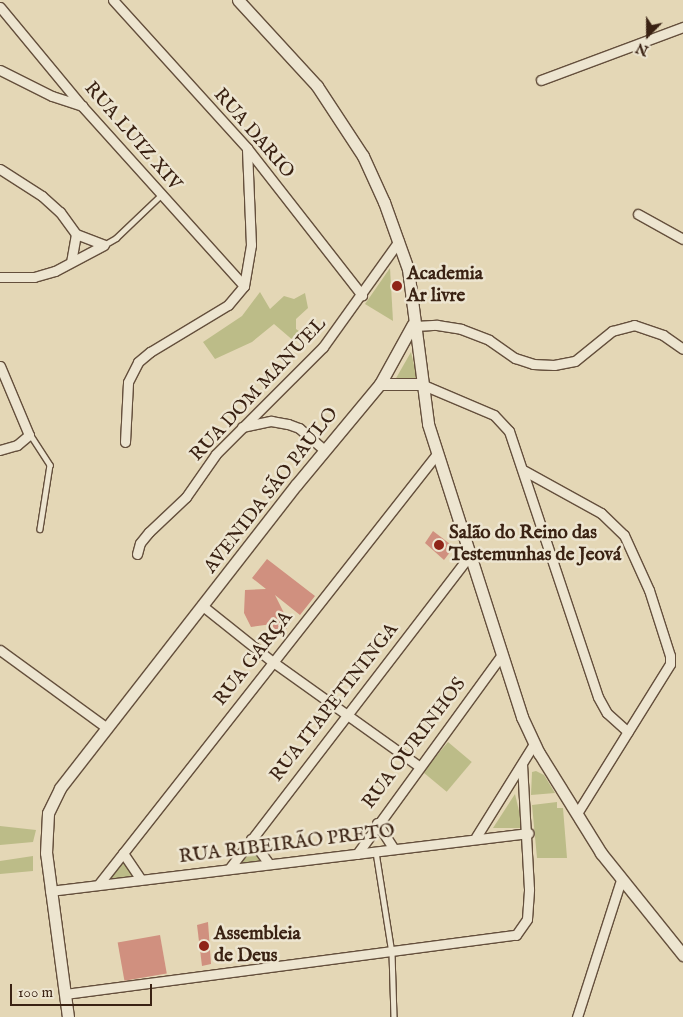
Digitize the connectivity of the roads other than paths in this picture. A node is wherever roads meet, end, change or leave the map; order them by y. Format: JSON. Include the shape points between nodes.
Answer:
{"nodes":[{"id":1,"x":113,"y":0,"type":"edge"},
{"id":2,"x":238,"y":0,"type":"edge"},
{"id":3,"x":0,"y":7,"type":"edge"},
{"id":4,"x":683,"y":27,"type":"edge"},
{"id":5,"x":0,"y":70,"type":"edge"},
{"id":6,"x":541,"y":80,"type":"dead end"},
{"id":7,"x":82,"y":106,"type":"junction"},
{"id":8,"x":247,"y":148,"type":"junction"},
{"id":9,"x":0,"y":169,"type":"edge"},
{"id":10,"x":161,"y":195,"type":"junction"},
{"id":11,"x":638,"y":214,"type":"dead end"},
{"id":12,"x":76,"y":234,"type":"junction"},
{"id":13,"x":683,"y":239,"type":"edge"},
{"id":14,"x":399,"y":241,"type":"junction"},
{"id":15,"x":104,"y":245,"type":"junction"},
{"id":16,"x":71,"y":261,"type":"junction"},
{"id":17,"x":0,"y":277,"type":"edge"},
{"id":18,"x":244,"y":286,"type":"junction"},
{"id":19,"x":362,"y":295,"type":"junction"},
{"id":20,"x":414,"y":324,"type":"junction"},
{"id":21,"x":683,"y":349,"type":"edge"},
{"id":22,"x":0,"y":366,"type":"edge"},
{"id":23,"x":380,"y":384,"type":"junction"},
{"id":24,"x":421,"y":384,"type":"junction"},
{"id":25,"x":242,"y":427,"type":"junction"},
{"id":26,"x":29,"y":433,"type":"junction"},
{"id":27,"x":125,"y":442,"type":"dead end"},
{"id":28,"x":0,"y":450,"type":"edge"},
{"id":29,"x":324,"y":450,"type":"junction"},
{"id":30,"x":436,"y":455,"type":"junction"},
{"id":31,"x":523,"y":470,"type":"junction"},
{"id":32,"x":40,"y":529,"type":"dead end"},
{"id":33,"x":137,"y":554,"type":"dead end"},
{"id":34,"x":468,"y":557,"type":"junction"},
{"id":35,"x":204,"y":607,"type":"junction"},
{"id":36,"x":0,"y":650,"type":"edge"},
{"id":37,"x":501,"y":656,"type":"junction"},
{"id":38,"x":273,"y":662,"type":"junction"},
{"id":39,"x":345,"y":714,"type":"junction"},
{"id":40,"x":106,"y":728,"type":"junction"},
{"id":41,"x":628,"y":732,"type":"junction"},
{"id":42,"x":534,"y":744,"type":"junction"},
{"id":43,"x":522,"y":764,"type":"junction"},
{"id":44,"x":419,"y":766,"type":"junction"},
{"id":45,"x":578,"y":812,"type":"junction"},
{"id":46,"x":377,"y":823,"type":"junction"},
{"id":47,"x":528,"y":833,"type":"junction"},
{"id":48,"x":476,"y":837,"type":"junction"},
{"id":49,"x":252,"y":839,"type":"junction"},
{"id":50,"x":394,"y":850,"type":"junction"},
{"id":51,"x":376,"y":851,"type":"junction"},
{"id":52,"x":122,"y":853,"type":"junction"},
{"id":53,"x":357,"y":854,"type":"junction"},
{"id":54,"x":268,"y":864,"type":"junction"},
{"id":55,"x":229,"y":869,"type":"junction"},
{"id":56,"x":141,"y":880,"type":"junction"},
{"id":57,"x":621,"y":880,"type":"junction"},
{"id":58,"x":98,"y":884,"type":"junction"},
{"id":59,"x":50,"y":892,"type":"junction"},
{"id":60,"x":392,"y":953,"type":"junction"},
{"id":61,"x":683,"y":955,"type":"edge"},
{"id":62,"x":65,"y":994,"type":"junction"},
{"id":63,"x":576,"y":1016,"type":"edge"},
{"id":64,"x":68,"y":1017,"type":"edge"},
{"id":65,"x":394,"y":1017,"type":"edge"}],
"edges":[{"from":1,"to":8,"type":"street","name":"RUA DARIO"},
{"from":2,"to":14,"type":"main road","via":[[317,86],[343,121],[363,156]]},
{"from":3,"to":7,"type":"street","name":"RUA LUIZ XIV"},
{"from":4,"to":6,"type":"street"},
{"from":5,"to":7,"type":"street","via":[[52,96]]},
{"from":7,"to":10,"type":"street","name":"RUA LUIZ XIV"},
{"from":8,"to":18,"type":"street","via":[[251,245]]},
{"from":8,"to":19,"type":"street","name":"RUA DARIO"},
{"from":9,"to":12,"type":"street","via":[[42,196],[60,212]]},
{"from":10,"to":15,"type":"lane","via":[[116,238]]},
{"from":10,"to":18,"type":"street","name":"RUA LUIZ XIV"},
{"from":11,"to":13,"type":"street"},
{"from":12,"to":15,"type":"street"},
{"from":12,"to":16,"type":"street"},
{"from":14,"to":19,"type":"street","name":"RUA DOM MANUEL"},
{"from":14,"to":20,"type":"main road","via":[[413,290]]},
{"from":15,"to":16,"type":"street"},
{"from":16,"to":17,"type":"street","via":[[55,271],[34,277]]},
{"from":18,"to":27,"type":"street","via":[[228,306],[138,362],[128,382]]},
{"from":19,"to":25,"type":"street","name":"RUA DOM MANUEL","via":[[323,347]]},
{"from":20,"to":21,"type":"street","via":[[461,329],[489,340],[515,358],[540,364],[575,361],[612,331],[634,325],[663,334]]},
{"from":20,"to":23,"type":"main road","name":"AVENIDA SÃO PAULO"},
{"from":20,"to":24,"type":"main road"},
{"from":22,"to":26,"type":"street"},
{"from":23,"to":24,"type":"main road"},
{"from":23,"to":29,"type":"main road","name":"AVENIDA SÃO PAULO"},
{"from":24,"to":30,"type":"main road"},
{"from":24,"to":31,"type":"street","via":[[494,415],[509,431]]},
{"from":25,"to":29,"type":"street","via":[[271,421],[288,424],[299,428]]},
{"from":25,"to":33,"type":"street","name":"RUA DOM MANUEL","via":[[216,454],[186,496],[149,532],[140,543]]},
{"from":26,"to":28,"type":"street","via":[[24,442]]},
{"from":26,"to":32,"type":"lane","via":[[50,465]]},
{"from":29,"to":35,"type":"main road","name":"AVENIDA SÃO PAULO"},
{"from":30,"to":34,"type":"main road"},
{"from":30,"to":38,"type":"street","name":"RUA GARÇA"},
{"from":31,"to":41,"type":"street","via":[[598,697],[607,713]]},
{"from":31,"to":41,"type":"street","via":[[601,512],[624,535],[649,590],[670,664]]},
{"from":34,"to":37,"type":"main road"},
{"from":34,"to":39,"type":"street","name":"RUA ITAPETININGA"},
{"from":35,"to":38,"type":"street"},
{"from":35,"to":40,"type":"main road","name":"AVENIDA SÃO PAULO"},
{"from":36,"to":40,"type":"street"},
{"from":37,"to":42,"type":"main road"},
{"from":37,"to":44,"type":"street","name":"RUA OURINHOS"},
{"from":38,"to":39,"type":"street"},
{"from":38,"to":52,"type":"street","name":"RUA GARÇA"},
{"from":39,"to":44,"type":"street"},
{"from":39,"to":49,"type":"street","name":"RUA ITAPETININGA"},
{"from":40,"to":59,"type":"main road","name":"AVENIDA SÃO PAULO","via":[[77,763],[48,813],[46,853]]},
{"from":41,"to":45,"type":"street"},
{"from":42,"to":43,"type":"street"},
{"from":42,"to":45,"type":"main road"},
{"from":43,"to":47,"type":"street"},
{"from":43,"to":48,"type":"street"},
{"from":44,"to":46,"type":"street","name":"RUA OURINHOS"},
{"from":45,"to":57,"type":"main road"},
{"from":46,"to":50,"type":"street"},
{"from":46,"to":53,"type":"street","name":"RUA OURINHOS"},
{"from":47,"to":48,"type":"street","name":"RUA RIBEIRÃO PRETO"},
{"from":47,"to":60,"type":"street","via":[[528,910],[521,931],[508,938]]},
{"from":48,"to":50,"type":"street","name":"RUA RIBEIRÃO PRETO"},
{"from":49,"to":54,"type":"street"},
{"from":49,"to":55,"type":"street","name":"RUA ITAPETININGA"},
{"from":50,"to":51,"type":"street","name":"RUA RIBEIRÃO PRETO"},
{"from":51,"to":53,"type":"street","name":"RUA RIBEIRÃO PRETO"},
{"from":51,"to":60,"type":"lane"},
{"from":52,"to":56,"type":"street"},
{"from":52,"to":58,"type":"street","name":"RUA GARÇA"},
{"from":53,"to":54,"type":"street","name":"RUA RIBEIRÃO PRETO"},
{"from":54,"to":55,"type":"street","name":"RUA RIBEIRÃO PRETO"},
{"from":55,"to":56,"type":"street","name":"RUA RIBEIRÃO PRETO"},
{"from":56,"to":58,"type":"street","name":"RUA RIBEIRÃO PRETO"},
{"from":57,"to":61,"type":"main road"},
{"from":57,"to":63,"type":"street"},
{"from":58,"to":59,"type":"street","name":"RUA RIBEIRÃO PRETO"},
{"from":59,"to":62,"type":"main road","name":"AVENIDA SÃO PAULO"},
{"from":60,"to":62,"type":"street"},
{"from":60,"to":65,"type":"lane"},
{"from":62,"to":64,"type":"main road","name":"AVENIDA SÃO PAULO"}]}
